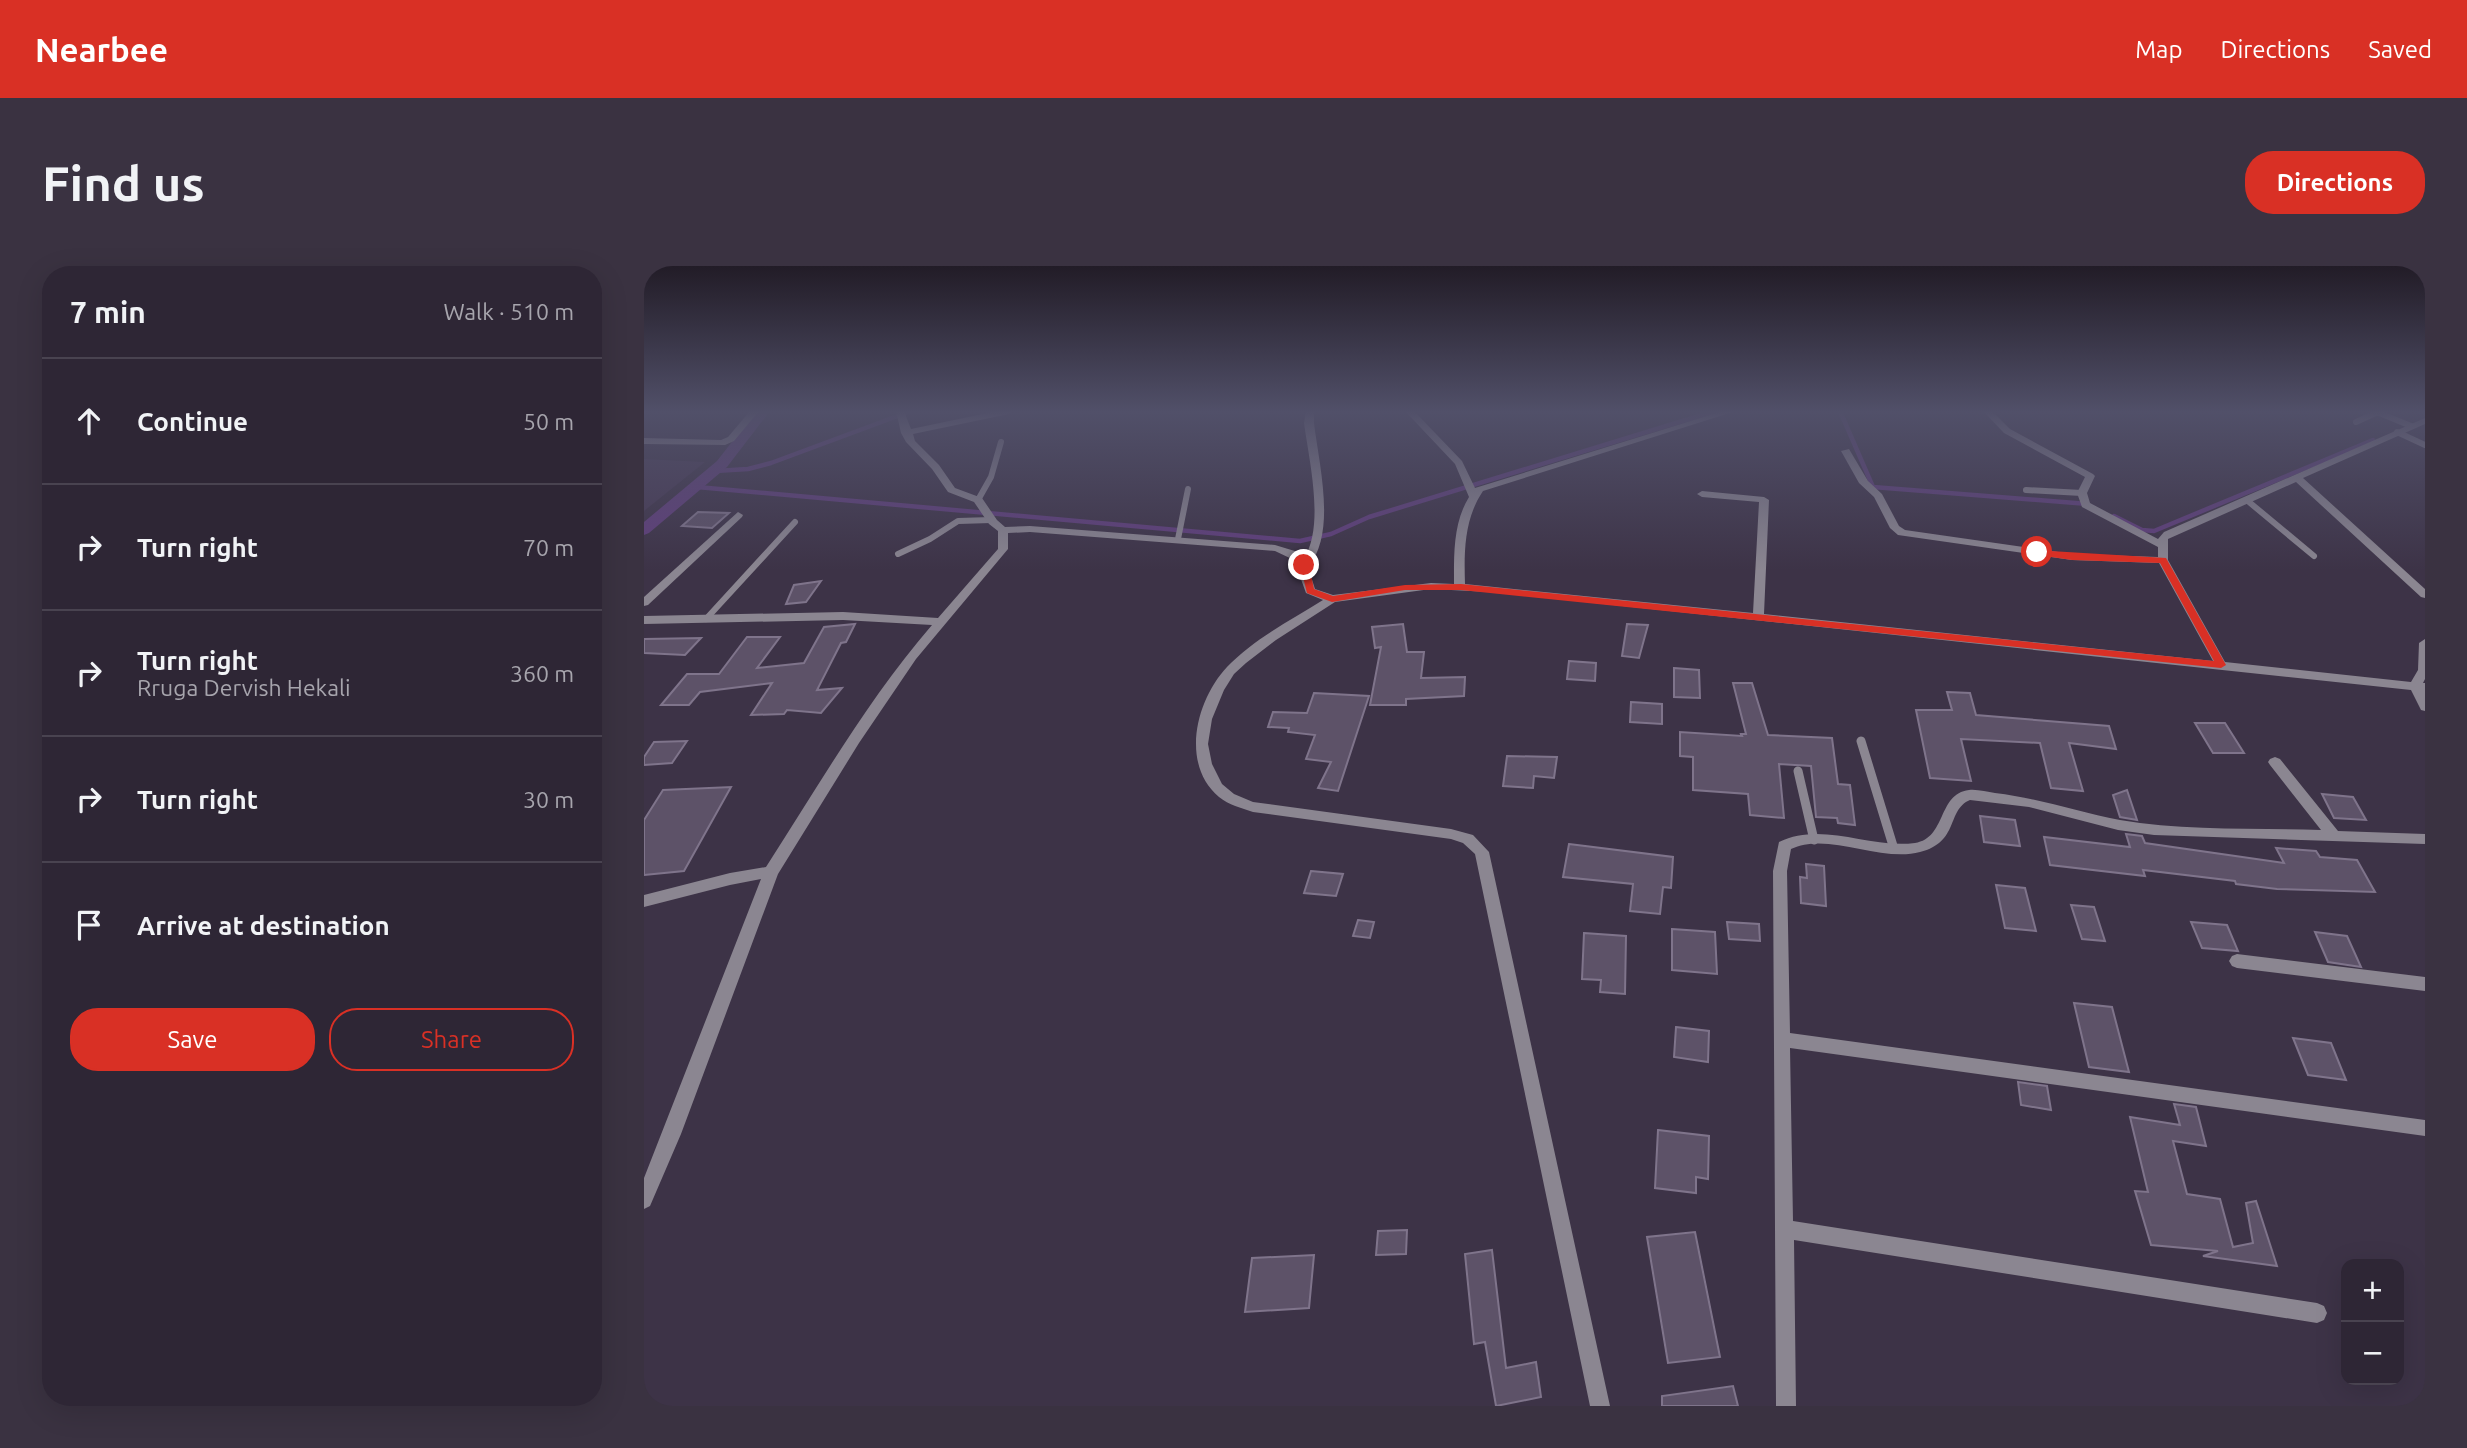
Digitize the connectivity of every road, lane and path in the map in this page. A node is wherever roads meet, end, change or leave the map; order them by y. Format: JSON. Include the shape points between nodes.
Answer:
{"nodes":[{"id":1,"x":933,"y":464,"type":"edge"},
{"id":2,"x":996,"y":464,"type":"edge"},
{"id":3,"x":1313,"y":464,"type":"edge"},
{"id":4,"x":1460,"y":464,"type":"edge"},
{"id":5,"x":1558,"y":464,"type":"edge"},
{"id":6,"x":1853,"y":464,"type":"edge"},
{"id":7,"x":2068,"y":464,"type":"edge"},
{"id":8,"x":2329,"y":464,"type":"edge"},
{"id":9,"x":2298,"y":479,"type":"junction"},
{"id":10,"x":1188,"y":489,"type":"dead end"},
{"id":11,"x":2026,"y":490,"type":"dead end"},
{"id":12,"x":1472,"y":493,"type":"junction"},
{"id":13,"x":1702,"y":494,"type":"dead end"},
{"id":14,"x":2083,"y":498,"type":"junction"},
{"id":15,"x":2249,"y":502,"type":"junction"},
{"id":16,"x":980,"y":503,"type":"junction"},
{"id":17,"x":738,"y":515,"type":"dead end"},
{"id":18,"x":989,"y":518,"type":"junction"},
{"id":19,"x":795,"y":522,"type":"dead end"},
{"id":20,"x":1003,"y":530,"type":"junction"},
{"id":21,"x":1178,"y":536,"type":"junction"},
{"id":22,"x":2161,"y":545,"type":"junction"},
{"id":23,"x":898,"y":554,"type":"dead end"},
{"id":24,"x":2314,"y":556,"type":"dead end"},
{"id":25,"x":2163,"y":560,"type":"junction"},
{"id":26,"x":1304,"y":565,"type":"junction"},
{"id":27,"x":1461,"y":587,"type":"junction"},
{"id":28,"x":2425,"y":595,"type":"edge"},
{"id":29,"x":1332,"y":599,"type":"junction"},
{"id":30,"x":644,"y":603,"type":"edge"},
{"id":31,"x":1758,"y":617,"type":"junction"},
{"id":32,"x":706,"y":619,"type":"junction"},
{"id":33,"x":644,"y":620,"type":"edge"},
{"id":34,"x":939,"y":622,"type":"junction"},
{"id":35,"x":2425,"y":643,"type":"edge"},
{"id":36,"x":2221,"y":665,"type":"junction"},
{"id":37,"x":2420,"y":687,"type":"edge"},
{"id":38,"x":2425,"y":706,"type":"edge"},
{"id":39,"x":1861,"y":741,"type":"dead end"},
{"id":40,"x":2275,"y":762,"type":"dead end"},
{"id":41,"x":1798,"y":771,"type":"dead end"},
{"id":42,"x":2333,"y":835,"type":"junction"},
{"id":43,"x":2425,"y":839,"type":"edge"},
{"id":44,"x":1814,"y":840,"type":"junction"},
{"id":45,"x":1894,"y":849,"type":"junction"},
{"id":46,"x":771,"y":872,"type":"junction"},
{"id":47,"x":644,"y":901,"type":"edge"},
{"id":48,"x":2236,"y":961,"type":"dead end"},
{"id":49,"x":2425,"y":984,"type":"edge"},
{"id":50,"x":1781,"y":1039,"type":"junction"},
{"id":51,"x":2425,"y":1128,"type":"edge"},
{"id":52,"x":644,"y":1200,"type":"edge"},
{"id":53,"x":1784,"y":1229,"type":"junction"},
{"id":54,"x":2318,"y":1313,"type":"dead end"},
{"id":55,"x":1600,"y":1406,"type":"edge"},
{"id":56,"x":1786,"y":1406,"type":"edge"}],
"edges":[{"from":1,"to":16,"type":"street","via":[[951,490]]},
{"from":2,"to":16,"type":"lane"},
{"from":3,"to":26,"type":"street","via":[[1319,526],[1313,556]]},
{"from":4,"to":12,"type":"street"},
{"from":5,"to":12,"type":"street"},
{"from":6,"to":25,"type":"street","via":[[1902,533],[2072,557]]},
{"from":7,"to":14,"type":"street","via":[[2090,476]]},
{"from":8,"to":9,"type":"street"},
{"from":9,"to":15,"type":"street"},
{"from":9,"to":28,"type":"street"},
{"from":10,"to":21,"type":"lane"},
{"from":11,"to":14,"type":"lane"},
{"from":12,"to":27,"type":"street","via":[[1463,520]]},
{"from":13,"to":31,"type":"street","via":[[1764,500]]},
{"from":14,"to":22,"type":"street"},
{"from":15,"to":22,"type":"street","via":[[2168,534]]},
{"from":15,"to":24,"type":"lane"},
{"from":16,"to":18,"type":"street"},
{"from":17,"to":30,"type":"street"},
{"from":18,"to":20,"type":"street"},
{"from":18,"to":23,"type":"lane","via":[[958,521]]},
{"from":19,"to":32,"type":"lane"},
{"from":20,"to":21,"type":"street"},
{"from":20,"to":34,"type":"street","via":[[1003,549]]},
{"from":21,"to":26,"type":"street","via":[[1275,548],[1297,555]]},
{"from":22,"to":25,"type":"street"},
{"from":25,"to":36,"type":"street"},
{"from":26,"to":29,"type":"street","via":[[1310,591]]},
{"from":27,"to":29,"type":"street","via":[[1405,587]]},
{"from":27,"to":31,"type":"street"},
{"from":29,"to":55,"type":"street","via":[[1238,663],[1221,682],[1202,729],[1201,751],[1209,777],[1233,802],[1451,834],[1468,839],[1482,852]]},
{"from":31,"to":36,"type":"street"},
{"from":32,"to":33,"type":"street"},
{"from":32,"to":34,"type":"street","via":[[843,616]]},
{"from":34,"to":46,"type":"street","via":[[854,740]]},
{"from":35,"to":37,"type":"street"},
{"from":36,"to":37,"type":"street"},
{"from":37,"to":38,"type":"street"},
{"from":39,"to":45,"type":"lane"},
{"from":40,"to":42,"type":"street"},
{"from":41,"to":44,"type":"lane"},
{"from":42,"to":43,"type":"street"},
{"from":42,"to":45,"type":"street","via":[[2154,831],[2029,802],[1969,796],[1953,804],[1943,835],[1932,844]]},
{"from":44,"to":45,"type":"street"},
{"from":44,"to":50,"type":"street","via":[[1800,839],[1784,846],[1780,871]]},
{"from":46,"to":47,"type":"street"},
{"from":46,"to":52,"type":"street"},
{"from":48,"to":49,"type":"street"},
{"from":50,"to":51,"type":"street"},
{"from":50,"to":53,"type":"street"},
{"from":53,"to":54,"type":"street"},
{"from":53,"to":56,"type":"street"}]}
